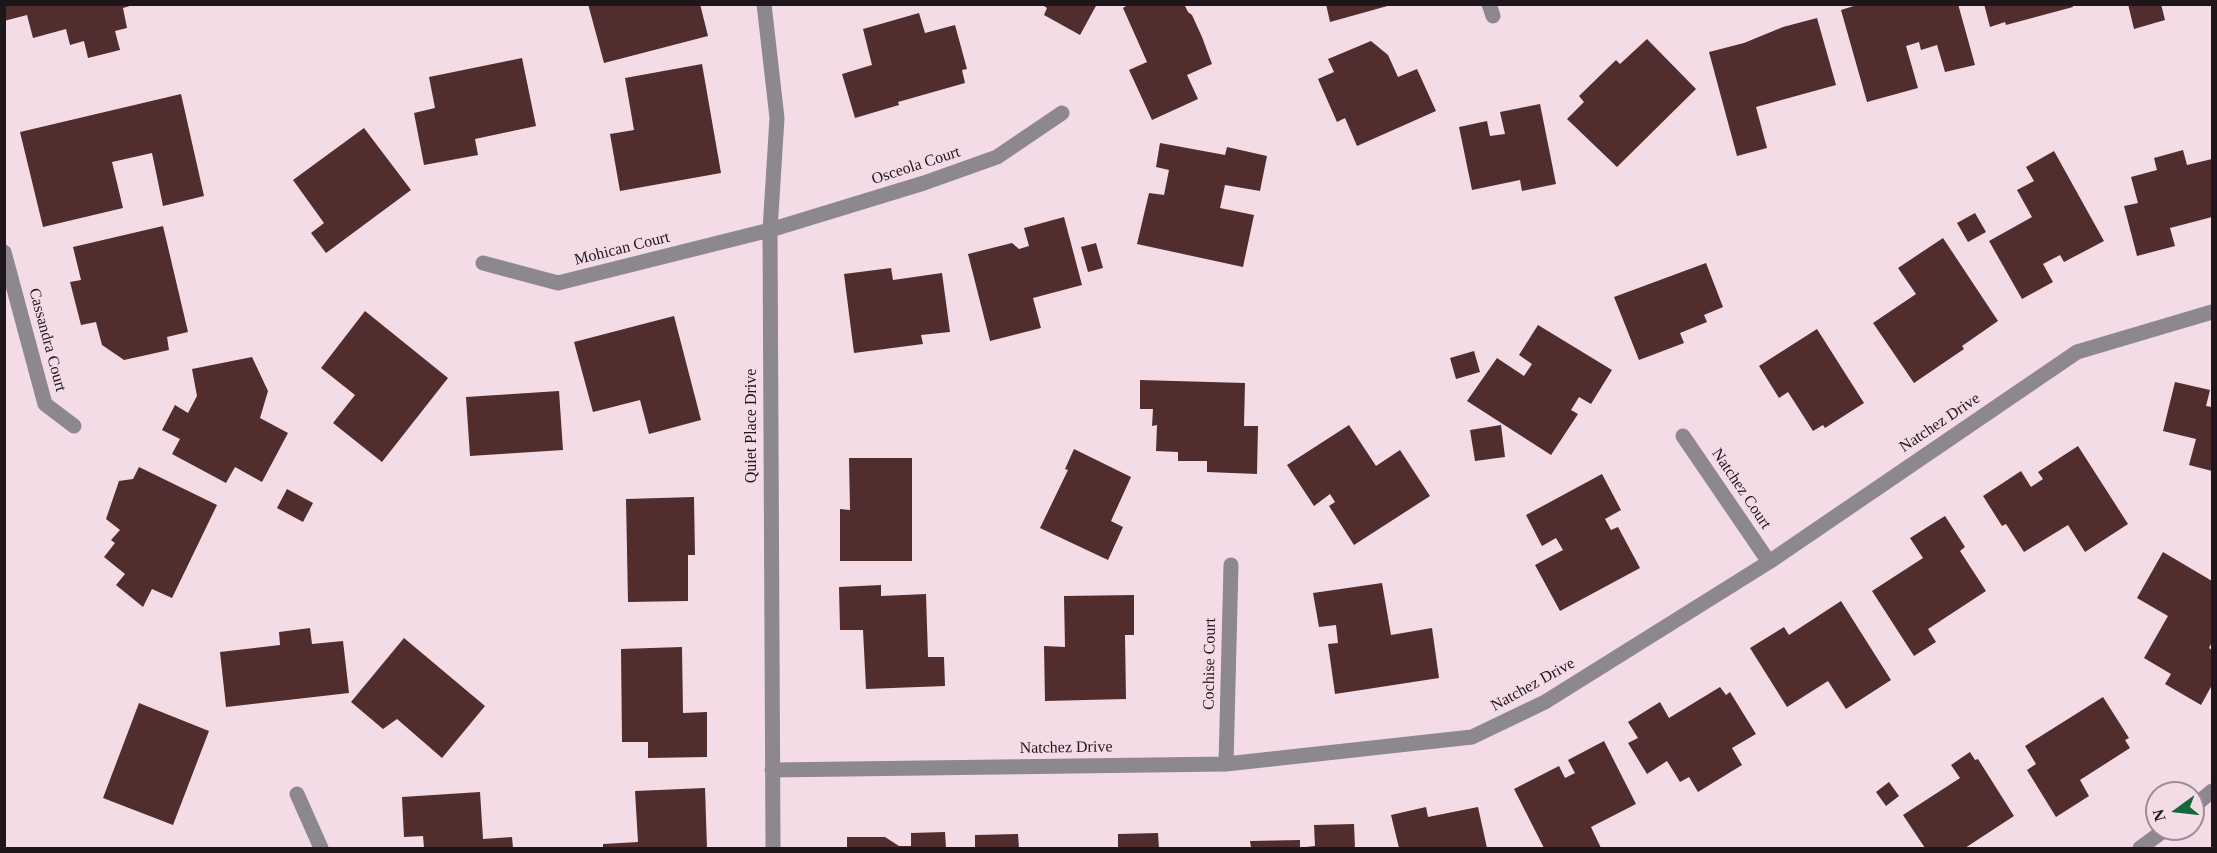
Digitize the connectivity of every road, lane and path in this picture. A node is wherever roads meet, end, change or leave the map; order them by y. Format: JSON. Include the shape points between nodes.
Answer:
{"nodes":[{"id":1,"x":764,"y":4,"type":"edge"},
{"id":2,"x":1062,"y":113,"type":"dead end"},
{"id":3,"x":770,"y":230,"type":"junction"},
{"id":4,"x":4,"y":252,"type":"edge"},
{"id":5,"x":483,"y":263,"type":"dead end"},
{"id":6,"x":2212,"y":312,"type":"edge"},
{"id":7,"x":74,"y":426,"type":"dead end"},
{"id":8,"x":1683,"y":436,"type":"dead end"},
{"id":9,"x":1769,"y":562,"type":"junction"},
{"id":10,"x":1231,"y":565,"type":"dead end"},
{"id":11,"x":1226,"y":764,"type":"junction"},
{"id":12,"x":772,"y":770,"type":"junction"},
{"id":13,"x":297,"y":794,"type":"dead end"},
{"id":14,"x":321,"y":849,"type":"edge"},
{"id":15,"x":773,"y":849,"type":"edge"}],
"edges":[{"from":1,"to":3,"type":"street","name":"Quiet Place Drive","via":[[777,118]]},
{"from":2,"to":3,"type":"street","name":"Osceola Court","via":[[997,157]]},
{"from":3,"to":5,"type":"street","name":"Mohican Court","via":[[558,283]]},
{"from":3,"to":12,"type":"street","name":"Quiet Place Drive"},
{"from":4,"to":7,"type":"street","name":"Cassandra Court","via":[[45,404]]},
{"from":6,"to":9,"type":"street","name":"Natchez Drive","via":[[2077,352]]},
{"from":8,"to":9,"type":"street","name":"Natchez Court"},
{"from":9,"to":11,"type":"street","name":"Natchez Drive","via":[[1545,702],[1472,737]]},
{"from":10,"to":11,"type":"street","name":"Cochise Court"},
{"from":11,"to":12,"type":"street","name":"Natchez Drive"},
{"from":12,"to":15,"type":"street","name":"Quiet Place Drive"},
{"from":13,"to":14,"type":"street"}]}
